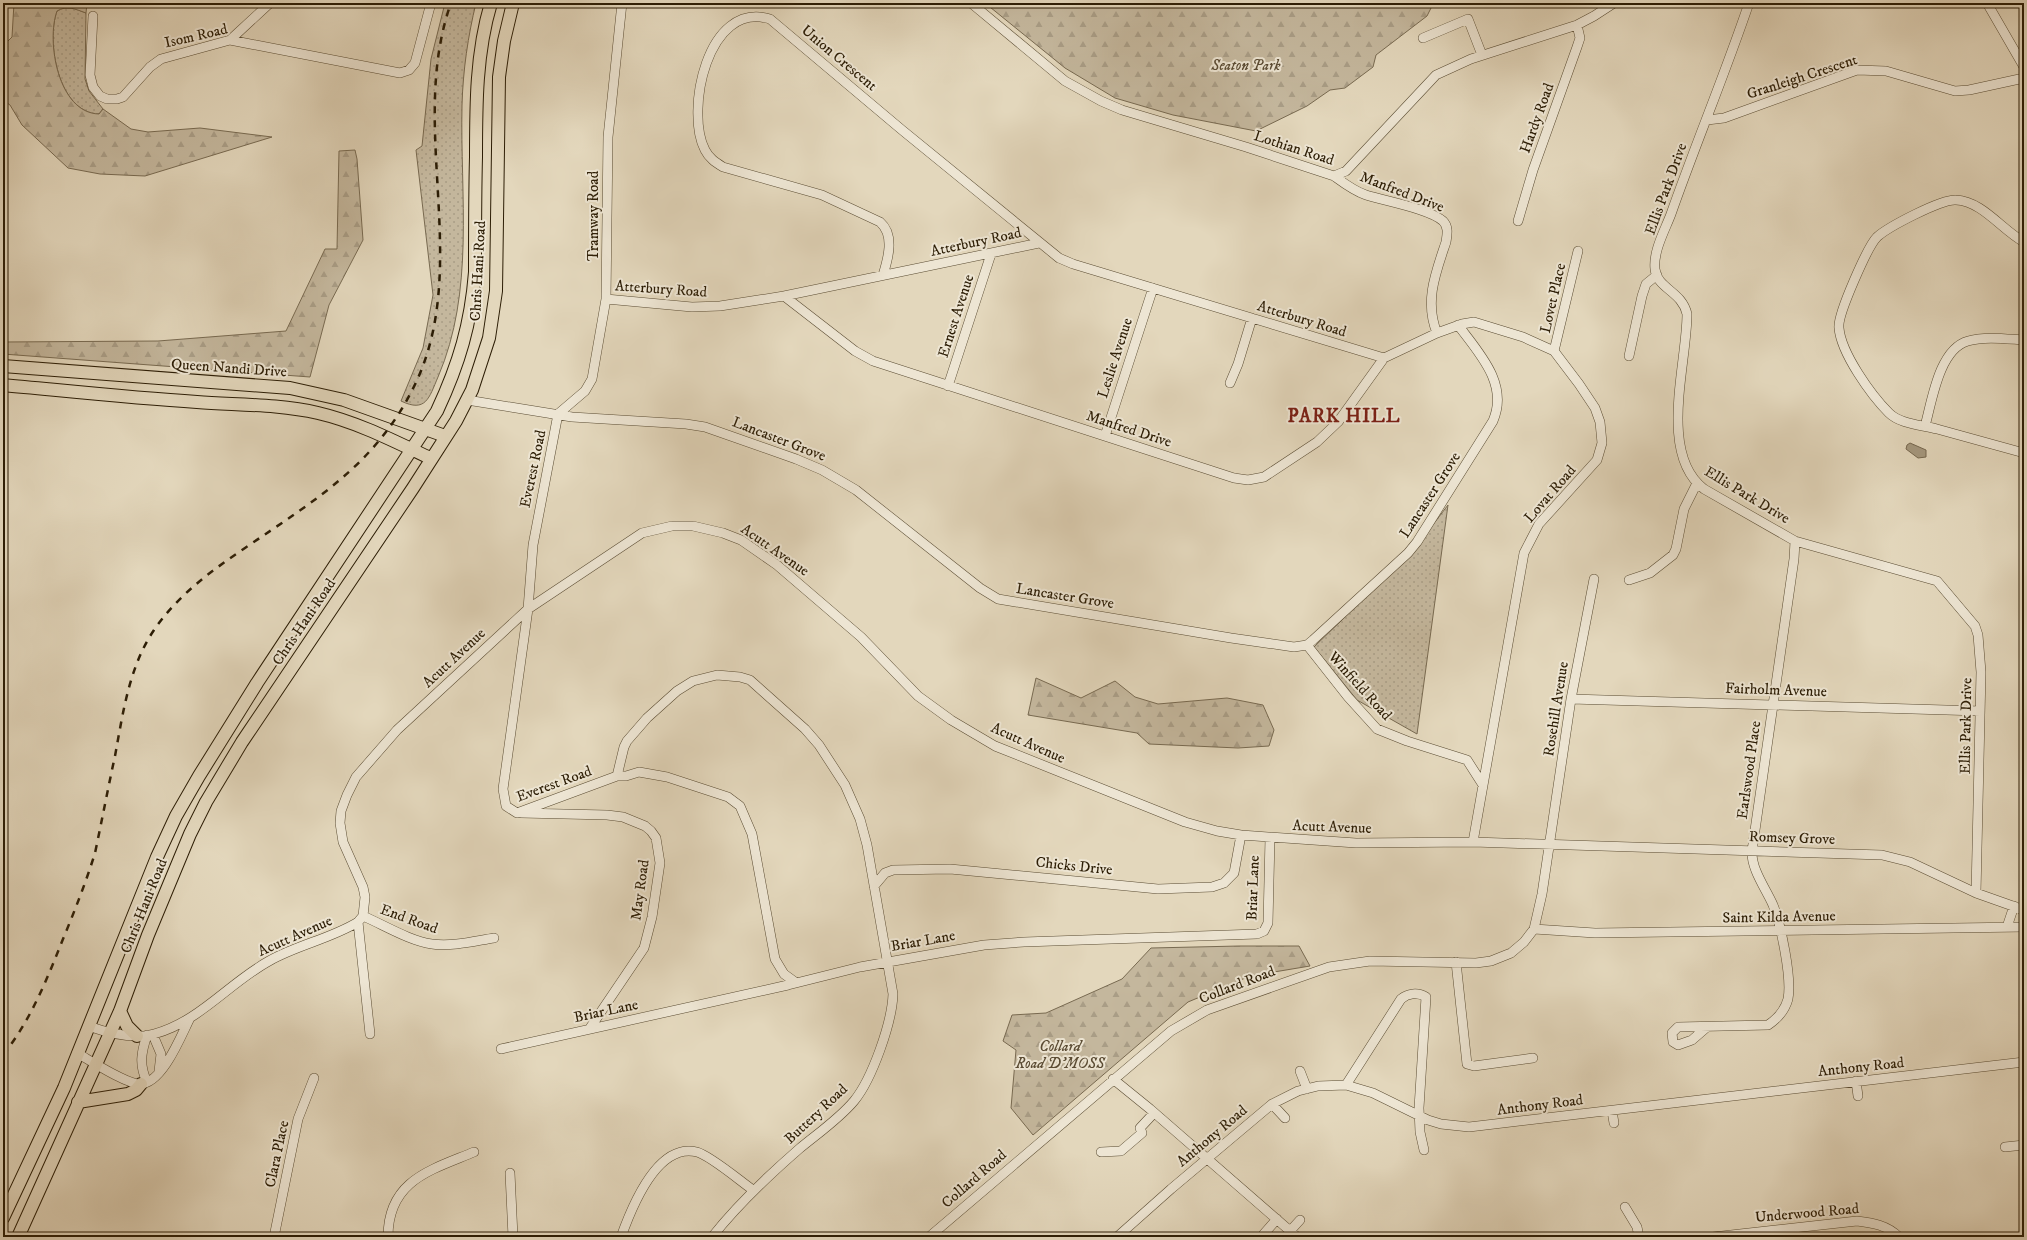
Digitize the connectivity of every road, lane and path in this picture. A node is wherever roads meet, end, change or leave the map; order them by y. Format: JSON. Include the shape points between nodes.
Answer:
{"nodes":[{"id":1,"x":270,"y":3,"type":"edge"},
{"id":2,"x":432,"y":3,"type":"edge"},
{"id":3,"x":491,"y":3,"type":"edge"},
{"id":4,"x":513,"y":3,"type":"edge"},
{"id":5,"x":622,"y":3,"type":"edge"},
{"id":6,"x":971,"y":3,"type":"edge"},
{"id":7,"x":1614,"y":3,"type":"edge"},
{"id":8,"x":1750,"y":3,"type":"edge"},
{"id":9,"x":1987,"y":3,"type":"edge"},
{"id":10,"x":93,"y":16,"type":"dead end"},
{"id":11,"x":1577,"y":25,"type":"junction"},
{"id":12,"x":1423,"y":38,"type":"dead end"},
{"id":13,"x":230,"y":40,"type":"junction"},
{"id":14,"x":1482,"y":55,"type":"junction"},
{"id":15,"x":2024,"y":67,"type":"edge"},
{"id":16,"x":2024,"y":78,"type":"edge"},
{"id":17,"x":1707,"y":120,"type":"junction"},
{"id":18,"x":476,"y":167,"type":"junction"},
{"id":19,"x":1334,"y":176,"type":"junction"},
{"id":20,"x":496,"y":185,"type":"junction"},
{"id":21,"x":1518,"y":221,"type":"dead end"},
{"id":22,"x":2024,"y":242,"type":"edge"},
{"id":23,"x":1039,"y":243,"type":"junction"},
{"id":24,"x":1578,"y":251,"type":"dead end"},
{"id":25,"x":991,"y":254,"type":"junction"},
{"id":26,"x":883,"y":275,"type":"junction"},
{"id":27,"x":1657,"y":275,"type":"junction"},
{"id":28,"x":1152,"y":288,"type":"junction"},
{"id":29,"x":784,"y":296,"type":"junction"},
{"id":30,"x":606,"y":299,"type":"junction"},
{"id":31,"x":1252,"y":318,"type":"junction"},
{"id":32,"x":1458,"y":325,"type":"junction"},
{"id":33,"x":1437,"y":333,"type":"junction"},
{"id":34,"x":2024,"y":340,"type":"edge"},
{"id":35,"x":1554,"y":351,"type":"junction"},
{"id":36,"x":1630,"y":356,"type":"dead end"},
{"id":37,"x":1384,"y":358,"type":"junction"},
{"id":38,"x":3,"y":366,"type":"edge"},
{"id":39,"x":1230,"y":384,"type":"dead end"},
{"id":40,"x":3,"y":385,"type":"edge"},
{"id":41,"x":948,"y":386,"type":"junction"},
{"id":42,"x":467,"y":400,"type":"junction"},
{"id":43,"x":558,"y":414,"type":"junction"},
{"id":44,"x":1925,"y":426,"type":"junction"},
{"id":45,"x":426,"y":427,"type":"junction"},
{"id":46,"x":445,"y":436,"type":"junction"},
{"id":47,"x":1105,"y":436,"type":"junction"},
{"id":48,"x":412,"y":449,"type":"junction"},
{"id":49,"x":2024,"y":453,"type":"edge"},
{"id":50,"x":430,"y":458,"type":"junction"},
{"id":51,"x":1697,"y":483,"type":"junction"},
{"id":52,"x":1795,"y":541,"type":"junction"},
{"id":53,"x":1594,"y":579,"type":"dead end"},
{"id":54,"x":1629,"y":580,"type":"dead end"},
{"id":55,"x":528,"y":609,"type":"junction"},
{"id":56,"x":1307,"y":645,"type":"junction"},
{"id":57,"x":1571,"y":699,"type":"junction"},
{"id":58,"x":1773,"y":704,"type":"junction"},
{"id":59,"x":1980,"y":711,"type":"junction"},
{"id":60,"x":617,"y":776,"type":"junction"},
{"id":61,"x":1483,"y":785,"type":"junction"},
{"id":62,"x":516,"y":813,"type":"junction"},
{"id":63,"x":1241,"y":835,"type":"junction"},
{"id":64,"x":1270,"y":838,"type":"junction"},
{"id":65,"x":1473,"y":842,"type":"junction"},
{"id":66,"x":1549,"y":845,"type":"junction"},
{"id":67,"x":1752,"y":851,"type":"junction"},
{"id":68,"x":874,"y":886,"type":"junction"},
{"id":69,"x":1976,"y":893,"type":"junction"},
{"id":70,"x":2014,"y":906,"type":"junction"},
{"id":71,"x":2024,"y":910,"type":"edge"},
{"id":72,"x":360,"y":919,"type":"junction"},
{"id":73,"x":2007,"y":927,"type":"junction"},
{"id":74,"x":2024,"y":927,"type":"edge"},
{"id":75,"x":1534,"y":929,"type":"junction"},
{"id":76,"x":1782,"y":932,"type":"junction"},
{"id":77,"x":494,"y":938,"type":"dead end"},
{"id":78,"x":888,"y":962,"type":"junction"},
{"id":79,"x":1456,"y":962,"type":"junction"},
{"id":80,"x":795,"y":982,"type":"junction"},
{"id":81,"x":120,"y":1011,"type":"junction"},
{"id":82,"x":189,"y":1020,"type":"junction"},
{"id":83,"x":88,"y":1026,"type":"junction"},
{"id":84,"x":1708,"y":1027,"type":"dead end"},
{"id":85,"x":590,"y":1028,"type":"junction"},
{"id":86,"x":110,"y":1033,"type":"junction"},
{"id":87,"x":370,"y":1034,"type":"dead end"},
{"id":88,"x":146,"y":1035,"type":"junction"},
{"id":89,"x":501,"y":1049,"type":"dead end"},
{"id":90,"x":77,"y":1053,"type":"junction"},
{"id":91,"x":1533,"y":1058,"type":"dead end"},
{"id":92,"x":2024,"y":1062,"type":"edge"},
{"id":93,"x":95,"y":1063,"type":"junction"},
{"id":94,"x":1300,"y":1071,"type":"dead end"},
{"id":95,"x":159,"y":1073,"type":"junction"},
{"id":96,"x":314,"y":1078,"type":"dead end"},
{"id":97,"x":1113,"y":1079,"type":"junction"},
{"id":98,"x":1856,"y":1081,"type":"junction"},
{"id":99,"x":144,"y":1083,"type":"junction"},
{"id":100,"x":1346,"y":1085,"type":"junction"},
{"id":101,"x":1307,"y":1088,"type":"junction"},
{"id":102,"x":1858,"y":1096,"type":"dead end"},
{"id":103,"x":78,"y":1102,"type":"junction"},
{"id":104,"x":1272,"y":1104,"type":"junction"},
{"id":105,"x":1612,"y":1111,"type":"junction"},
{"id":106,"x":1154,"y":1113,"type":"junction"},
{"id":107,"x":1419,"y":1116,"type":"junction"},
{"id":108,"x":1285,"y":1118,"type":"dead end"},
{"id":109,"x":1614,"y":1123,"type":"dead end"},
{"id":110,"x":2024,"y":1145,"type":"edge"},
{"id":111,"x":2005,"y":1147,"type":"dead end"},
{"id":112,"x":1424,"y":1150,"type":"dead end"},
{"id":113,"x":474,"y":1152,"type":"dead end"},
{"id":114,"x":1101,"y":1152,"type":"dead end"},
{"id":115,"x":1207,"y":1159,"type":"junction"},
{"id":116,"x":510,"y":1173,"type":"dead end"},
{"id":117,"x":753,"y":1190,"type":"junction"},
{"id":118,"x":1625,"y":1207,"type":"dead end"},
{"id":119,"x":3,"y":1218,"type":"edge"},
{"id":120,"x":1277,"y":1219,"type":"junction"},
{"id":121,"x":1300,"y":1220,"type":"dead end"},
{"id":122,"x":1786,"y":1233,"type":"edge"},
{"id":123,"x":1293,"y":1234,"type":"edge"},
{"id":124,"x":18,"y":1237,"type":"edge"},
{"id":125,"x":274,"y":1237,"type":"edge"},
{"id":126,"x":388,"y":1237,"type":"edge"},
{"id":127,"x":514,"y":1237,"type":"edge"},
{"id":128,"x":621,"y":1237,"type":"edge"},
{"id":129,"x":712,"y":1237,"type":"edge"},
{"id":130,"x":929,"y":1237,"type":"edge"},
{"id":131,"x":1117,"y":1237,"type":"edge"},
{"id":132,"x":1261,"y":1237,"type":"edge"},
{"id":133,"x":1639,"y":1237,"type":"edge"},
{"id":134,"x":1713,"y":1237,"type":"edge"},
{"id":135,"x":1899,"y":1237,"type":"edge"}],
"edges":[{"from":1,"to":13,"type":"street"},
{"from":2,"to":13,"type":"street","name":"Isom Road","via":[[415,63],[409,70],[400,73]]},
{"from":3,"to":18,"type":"main road","name":"Chris Hani Road","via":[[486,18],[477,82]]},
{"from":4,"to":20,"type":"main road","name":"Chris Hani Road","via":[[498,77]]},
{"from":5,"to":30,"type":"street","name":"Tramway Road","via":[[608,137]]},
{"from":6,"to":19,"type":"street","name":"Lothian Road","via":[[1065,81],[1101,101],[1122,110]]},
{"from":7,"to":11,"type":"street","name":"Lothian Road"},
{"from":8,"to":17,"type":"street","name":"Ellis Park Drive"},
{"from":9,"to":15,"type":"street"},
{"from":10,"to":13,"type":"street","name":"Isom Road","via":[[90,76],[93,87],[100,96],[107,99],[123,97],[150,67],[161,59]]},
{"from":11,"to":14,"type":"street","name":"Lothian Road"},
{"from":11,"to":21,"type":"street","name":"Hardy Road","via":[[1580,38],[1533,170]]},
{"from":12,"to":14,"type":"street","via":[[1468,19]]},
{"from":14,"to":19,"type":"street","name":"Lothian Road","via":[[1436,75],[1346,171]]},
{"from":16,"to":17,"type":"street","name":"Granleigh Crescent","via":[[1955,91],[1886,71],[1857,70],[1724,118]]},
{"from":17,"to":27,"type":"street","name":"Ellis Park Drive","via":[[1659,246],[1655,264]]},
{"from":18,"to":20,"type":"main road","via":[[481,178]]},
{"from":18,"to":45,"type":"main road","name":"Chris Hani Road","via":[[475,272],[469,326],[452,379],[437,411]]},
{"from":19,"to":33,"type":"street","name":"Manfred Drive","via":[[1353,190],[1421,211],[1438,218],[1446,225],[1446,242],[1431,296],[1432,317]]},
{"from":20,"to":42,"type":"main road","name":"Chris Hani Road","via":[[496,291],[491,327],[481,365]]},
{"from":22,"to":44,"type":"street","via":[[1970,203],[1948,200],[1884,232],[1877,237],[1869,250],[1839,317],[1842,342],[1867,385],[1889,413]]},
{"from":23,"to":25,"type":"street","name":"Atterbury Road"},
{"from":23,"to":26,"type":"street","name":"Union Crescent","via":[[770,19],[754,12],[735,16],[716,31],[701,71],[700,134],[705,149],[714,162],[723,167],[822,195],[880,222],[889,241]]},
{"from":23,"to":28,"type":"street","name":"Atterbury Road","via":[[1067,262]]},
{"from":24,"to":35,"type":"street","name":"Lovet Place"},
{"from":25,"to":26,"type":"street","name":"Atterbury Road"},
{"from":25,"to":41,"type":"street","name":"Ernest Avenue"},
{"from":26,"to":29,"type":"street","name":"Atterbury Road"},
{"from":27,"to":36,"type":"street","via":[[1646,284]]},
{"from":27,"to":51,"type":"street","name":"Ellis Park Drive","via":[[1685,306],[1687,326],[1678,398],[1679,428],[1684,462]]},
{"from":28,"to":31,"type":"street","name":"Atterbury Road"},
{"from":28,"to":47,"type":"street","name":"Leslie Avenue"},
{"from":29,"to":30,"type":"street","name":"Atterbury Road","via":[[705,307]]},
{"from":29,"to":41,"type":"street","name":"Manfred Drive","via":[[861,355]]},
{"from":30,"to":43,"type":"street","name":"Tramway Road","via":[[592,379],[585,391]]},
{"from":31,"to":37,"type":"street","name":"Atterbury Road"},
{"from":31,"to":39,"type":"street"},
{"from":32,"to":33,"type":"street"},
{"from":32,"to":35,"type":"street","name":"Lovat Road","via":[[1474,322],[1523,337]]},
{"from":32,"to":56,"type":"street","name":"Lancaster Grove","via":[[1494,378],[1498,398],[1493,421],[1408,553]]},
{"from":33,"to":37,"type":"street"},
{"from":34,"to":44,"type":"street","via":[[1975,339],[1959,346],[1947,358],[1942,368]]},
{"from":35,"to":61,"type":"street","name":"Lovat Road","via":[[1563,360],[1595,408],[1600,422],[1602,443],[1597,460],[1539,524],[1524,553]]},
{"from":37,"to":47,"type":"street","name":"Manfred Drive","via":[[1369,382],[1326,436],[1271,473],[1257,479],[1234,478]]},
{"from":38,"to":45,"type":"main road","name":"Queen Nandi Drive","via":[[290,388],[344,400]]},
{"from":40,"to":48,"type":"main road","via":[[317,412],[352,423]]},
{"from":41,"to":47,"type":"street","name":"Manfred Drive"},
{"from":42,"to":43,"type":"street","name":"Lancaster Grove"},
{"from":42,"to":46,"type":"main road","name":"Chris Hani Road"},
{"from":43,"to":55,"type":"street","name":"Everest Road","via":[[533,545]]},
{"from":43,"to":56,"type":"street","name":"Lancaster Grove","via":[[697,426],[732,435],[796,459],[822,470],[856,490],[989,595],[998,599],[1231,638],[1294,647]]},
{"from":44,"to":49,"type":"street"},
{"from":45,"to":46,"type":"main road","name":"Queen Nandi Drive"},
{"from":45,"to":48,"type":"main road","name":"Chris Hani Road"},
{"from":46,"to":50,"type":"main road","name":"Chris Hani Road"},
{"from":48,"to":50,"type":"main road"},
{"from":48,"to":83,"type":"main road","name":"Chris Hani Road","via":[[198,776],[157,857]]},
{"from":50,"to":81,"type":"main road","name":"Chris Hani Road","via":[[413,488],[242,742],[206,802],[148,935]]},
{"from":51,"to":52,"type":"street","name":"Ellis Park Drive"},
{"from":51,"to":54,"type":"street","via":[[1684,509],[1673,556],[1650,573]]},
{"from":52,"to":58,"type":"street","name":"Earlswood Place"},
{"from":52,"to":59,"type":"street","name":"Ellis Park Drive","via":[[1937,581],[1970,620],[1978,635]]},
{"from":53,"to":57,"type":"street","name":"Rosehill Avenue"},
{"from":55,"to":62,"type":"street","name":"Everest Road","via":[[503,789],[506,806]]},
{"from":55,"to":63,"type":"street","name":"Acutt Avenue","via":[[642,533],[672,526],[693,526],[723,533],[741,540],[777,565],[861,636],[918,696],[951,720],[995,746],[1185,822],[1217,832]]},
{"from":55,"to":72,"type":"street","name":"Acutt Avenue","via":[[397,730],[356,777],[346,795],[341,811],[341,833],[363,887],[365,906]]},
{"from":56,"to":61,"type":"street","name":"Winfield Road","via":[[1377,729],[1467,760]]},
{"from":57,"to":58,"type":"street","name":"Fairholm Avenue"},
{"from":57,"to":66,"type":"street","name":"Rosehill Avenue"},
{"from":58,"to":59,"type":"street","name":"Fairholm Avenue"},
{"from":58,"to":67,"type":"street","name":"Earlswood Place"},
{"from":59,"to":69,"type":"street","name":"Ellis Park Drive"},
{"from":60,"to":62,"type":"street","name":"Everest Road"},
{"from":60,"to":68,"type":"street","name":"Buttery Road","via":[[624,747],[665,699],[685,685],[716,675],[750,680],[819,744],[845,785],[865,832]]},
{"from":60,"to":80,"type":"street","name":"Everest Road","via":[[639,772],[667,777],[728,798],[740,806],[752,834],[775,959],[784,974]]},
{"from":61,"to":65,"type":"street","name":"Lovat Road"},
{"from":62,"to":85,"type":"street","name":"May Road","via":[[623,817],[645,826],[656,838],[660,863],[652,917],[644,948]]},
{"from":63,"to":64,"type":"street","name":"Acutt Avenue"},
{"from":63,"to":68,"type":"street","name":"Chicks Drive","via":[[1234,873],[1224,883],[1212,887],[1158,889],[950,869],[893,870],[885,874]]},
{"from":64,"to":65,"type":"street","name":"Acutt Avenue","via":[[1356,843]]},
{"from":64,"to":78,"type":"street","name":"Briar Lane","via":[[1268,923],[1264,931],[1257,934],[1009,942],[984,944]]},
{"from":65,"to":66,"type":"street","name":"Acutt Avenue"},
{"from":66,"to":67,"type":"street","name":"Romsey Grove"},
{"from":66,"to":75,"type":"street","name":"Collard Road"},
{"from":67,"to":69,"type":"street","name":"Romsey Grove","via":[[1882,855],[1910,862]]},
{"from":67,"to":76,"type":"street","name":"Earlswood Place","via":[[1755,866]]},
{"from":68,"to":78,"type":"street","name":"Buttery Road"},
{"from":69,"to":70,"type":"street","name":"Romsey Grove"},
{"from":70,"to":71,"type":"street","name":"Romsey Grove"},
{"from":70,"to":73,"type":"street"},
{"from":72,"to":77,"type":"street","name":"End Road","via":[[434,944]]},
{"from":72,"to":82,"type":"street","name":"Acutt Avenue","via":[[256,968]]},
{"from":72,"to":87,"type":"street"},
{"from":73,"to":74,"type":"street","name":"Saint Kilda Avenue"},
{"from":73,"to":76,"type":"street","name":"Saint Kilda Avenue"},
{"from":75,"to":76,"type":"street","name":"Saint Kilda Avenue","via":[[1595,933]]},
{"from":75,"to":79,"type":"street","name":"Collard Road","via":[[1521,946],[1503,958],[1476,963]]},
{"from":76,"to":84,"type":"street","name":"Earlswood Place","via":[[1789,988],[1788,999],[1779,1016],[1768,1025]]},
{"from":78,"to":80,"type":"street","name":"Briar Lane"},
{"from":78,"to":117,"type":"street","name":"Buttery Road","via":[[893,990],[891,1012],[862,1090],[842,1113]]},
{"from":79,"to":91,"type":"street","via":[[1467,1064],[1474,1066]]},
{"from":79,"to":97,"type":"street","name":"Collard Road","via":[[1352,962],[1329,967],[1190,1019],[1171,1031]]},
{"from":80,"to":85,"type":"street","name":"Briar Lane"},
{"from":81,"to":86,"type":"main road","name":"Chris Hani Road"},
{"from":81,"to":88,"type":"main road","via":[[128,1026]]},
{"from":82,"to":88,"type":"street","name":"Acutt Avenue"},
{"from":82,"to":95,"type":"street","name":"Acutt Avenue","via":[[178,1045]]},
{"from":83,"to":86,"type":"street","name":"Acutt Avenue"},
{"from":83,"to":90,"type":"main road","name":"Chris Hani Road"},
{"from":85,"to":89,"type":"street","name":"Briar Lane"},
{"from":86,"to":88,"type":"street","name":"Acutt Avenue"},
{"from":86,"to":93,"type":"main road","name":"Chris Hani Road"},
{"from":88,"to":95,"type":"street","via":[[161,1054]]},
{"from":88,"to":99,"type":"street","via":[[141,1059]]},
{"from":90,"to":93,"type":"street"},
{"from":90,"to":119,"type":"main road","name":"Chris Hani Road","via":[[64,1088]]},
{"from":92,"to":98,"type":"street","name":"Anthony Road"},
{"from":93,"to":99,"type":"street","via":[[127,1080]]},
{"from":93,"to":103,"type":"main road","name":"Chris Hani Road"},
{"from":94,"to":101,"type":"street"},
{"from":95,"to":99,"type":"street","name":"Acutt Avenue"},
{"from":96,"to":125,"type":"street","name":"Clara Place","via":[[301,1107],[293,1138]]},
{"from":97,"to":106,"type":"street"},
{"from":97,"to":130,"type":"street","name":"Collard Road"},
{"from":98,"to":102,"type":"street"},
{"from":98,"to":105,"type":"street","name":"Anthony Road"},
{"from":99,"to":103,"type":"main road","via":[[128,1094]]},
{"from":100,"to":101,"type":"street","name":"Anthony Road"},
{"from":100,"to":107,"type":"street","name":"Anthony Road","via":[[1373,1093]]},
{"from":100,"to":107,"type":"street","via":[[1401,999],[1408,995],[1424,996],[1427,1001]]},
{"from":101,"to":104,"type":"street","name":"Anthony Road"},
{"from":103,"to":124,"type":"main road","name":"Chris Hani Road"},
{"from":104,"to":108,"type":"street"},
{"from":104,"to":115,"type":"street","name":"Anthony Road"},
{"from":105,"to":107,"type":"street","name":"Anthony Road","via":[[1469,1127],[1442,1124]]},
{"from":105,"to":109,"type":"street"},
{"from":106,"to":114,"type":"street","via":[[1140,1128],[1142,1133],[1121,1151]]},
{"from":106,"to":115,"type":"street"},
{"from":107,"to":112,"type":"street"},
{"from":110,"to":111,"type":"street"},
{"from":113,"to":126,"type":"street","via":[[430,1170],[411,1183],[394,1205],[388,1224]]},
{"from":115,"to":120,"type":"street"},
{"from":115,"to":131,"type":"street","name":"Anthony Road"},
{"from":116,"to":127,"type":"street"},
{"from":117,"to":128,"type":"street","via":[[702,1154],[691,1151],[675,1154],[665,1161],[645,1186],[630,1212]]},
{"from":117,"to":129,"type":"street","name":"Buttery Road"},
{"from":118,"to":133,"type":"street","via":[[1637,1227]]},
{"from":120,"to":123,"type":"street"},
{"from":120,"to":132,"type":"street"},
{"from":121,"to":123,"type":"street"},
{"from":122,"to":134,"type":"street","name":"Underwood Road"},
{"from":122,"to":135,"type":"street","name":"Underwood Road","via":[[1857,1221],[1885,1227]]}]}
